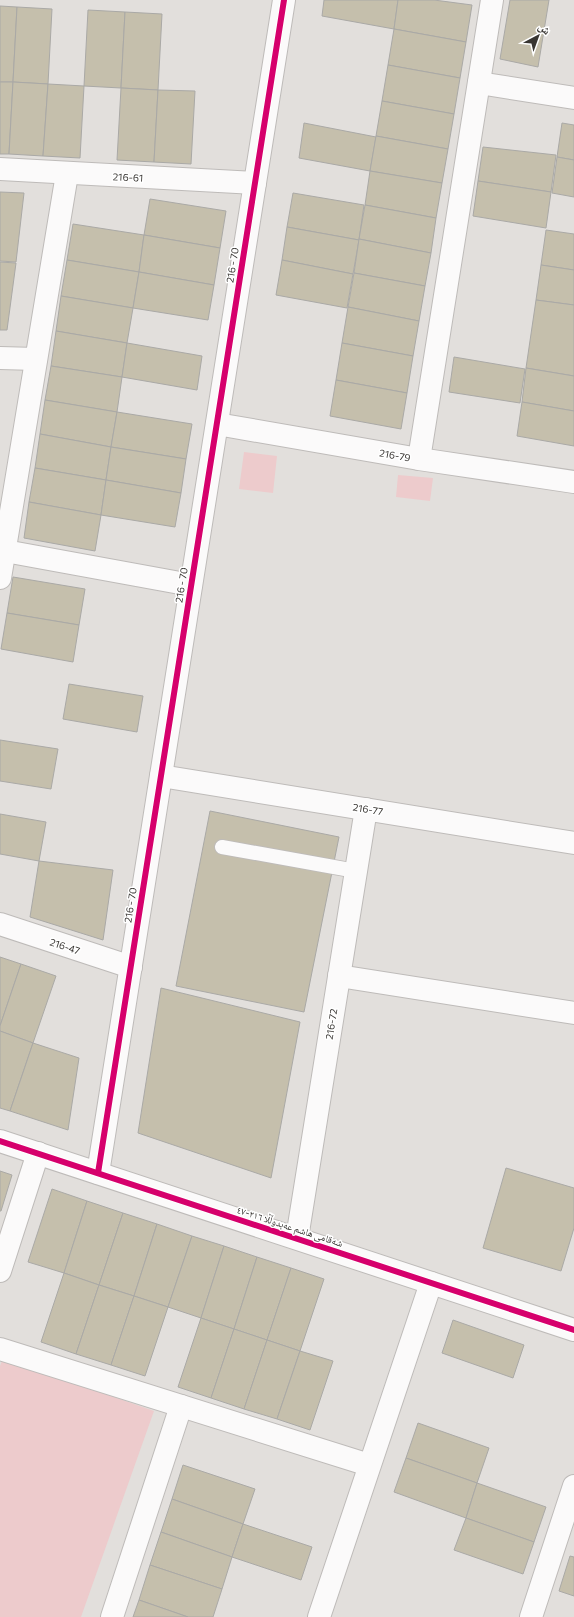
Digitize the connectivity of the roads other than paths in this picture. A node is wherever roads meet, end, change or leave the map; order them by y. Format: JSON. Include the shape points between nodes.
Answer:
{"nodes":[{"id":1,"x":284,"y":0,"type":"edge"},
{"id":2,"x":492,"y":0,"type":"edge"},
{"id":3,"x":479,"y":83,"type":"junction"},
{"id":4,"x":574,"y":98,"type":"edge"},
{"id":5,"x":0,"y":169,"type":"edge"},
{"id":6,"x":67,"y":174,"type":"junction"},
{"id":7,"x":255,"y":183,"type":"junction"},
{"id":8,"x":0,"y":358,"type":"edge"},
{"id":9,"x":36,"y":360,"type":"junction"},
{"id":10,"x":217,"y":424,"type":"junction"},
{"id":11,"x":419,"y":458,"type":"junction"},
{"id":12,"x":574,"y":482,"type":"edge"},
{"id":13,"x":5,"y":551,"type":"junction"},
{"id":14,"x":0,"y":578,"type":"edge"},
{"id":15,"x":192,"y":585,"type":"junction"},
{"id":16,"x":161,"y":776,"type":"junction"},
{"id":17,"x":366,"y":809,"type":"junction"},
{"id":18,"x":574,"y":843,"type":"edge"},
{"id":19,"x":222,"y":847,"type":"dead end"},
{"id":20,"x":356,"y":871,"type":"junction"},
{"id":21,"x":0,"y":924,"type":"edge"},
{"id":22,"x":131,"y":967,"type":"junction"},
{"id":23,"x":339,"y":976,"type":"junction"},
{"id":24,"x":574,"y":1013,"type":"edge"},
{"id":25,"x":0,"y":1141,"type":"edge"},
{"id":26,"x":38,"y":1153,"type":"junction"},
{"id":27,"x":98,"y":1173,"type":"junction"},
{"id":28,"x":297,"y":1238,"type":"junction"},
{"id":29,"x":0,"y":1270,"type":"edge"},
{"id":30,"x":431,"y":1283,"type":"junction"},
{"id":31,"x":574,"y":1330,"type":"edge"},
{"id":32,"x":0,"y":1349,"type":"edge"},
{"id":33,"x":181,"y":1406,"type":"junction"},
{"id":34,"x":369,"y":1465,"type":"junction"},
{"id":35,"x":574,"y":1486,"type":"edge"},
{"id":36,"x":566,"y":1535,"type":"edge"},
{"id":37,"x":112,"y":1617,"type":"edge"},
{"id":38,"x":319,"y":1617,"type":"edge"},
{"id":39,"x":531,"y":1617,"type":"edge"}],
"edges":[{"from":1,"to":7,"type":"street","name":"216 - 70"},
{"from":2,"to":3,"type":"street"},
{"from":3,"to":4,"type":"street"},
{"from":3,"to":11,"type":"street"},
{"from":5,"to":6,"type":"street","name":"216-61"},
{"from":6,"to":7,"type":"street","name":"216-61"},
{"from":6,"to":9,"type":"street"},
{"from":7,"to":10,"type":"street","name":"216 - 70"},
{"from":8,"to":9,"type":"street"},
{"from":9,"to":13,"type":"street"},
{"from":10,"to":11,"type":"street","name":"216-79"},
{"from":10,"to":15,"type":"street","name":"216 - 70"},
{"from":11,"to":12,"type":"street","name":"216-79"},
{"from":13,"to":14,"type":"street"},
{"from":13,"to":15,"type":"street"},
{"from":15,"to":16,"type":"street","name":"216 - 70"},
{"from":16,"to":17,"type":"street","name":"216-77"},
{"from":16,"to":22,"type":"street","name":"216 - 70"},
{"from":17,"to":18,"type":"street","name":"216-77"},
{"from":17,"to":20,"type":"street","name":"216-72"},
{"from":19,"to":20,"type":"lane"},
{"from":20,"to":23,"type":"street","name":"216-72"},
{"from":21,"to":22,"type":"street","name":"216-47"},
{"from":22,"to":27,"type":"street","name":"216 - 70"},
{"from":23,"to":24,"type":"street"},
{"from":23,"to":28,"type":"street","name":"216-72"},
{"from":25,"to":26,"type":"street","name":"شەقامی هاشم عەبدوڵڵا ٢١٦-٤٧"},
{"from":26,"to":27,"type":"street","name":"شەقامی هاشم عەبدوڵڵا ٢١٦-٤٧"},
{"from":26,"to":29,"type":"street"},
{"from":27,"to":28,"type":"street","name":"شەقامی هاشم عەبدوڵڵا ٢١٦-٤٧"},
{"from":28,"to":30,"type":"street","name":"شەقامی هاشم عەبدوڵڵا ٢١٦-٤٧"},
{"from":30,"to":31,"type":"street","name":"شەقامی هاشم عەبدوڵڵا ٢١٦-٤٧"},
{"from":30,"to":34,"type":"street"},
{"from":32,"to":33,"type":"street"},
{"from":33,"to":34,"type":"street"},
{"from":33,"to":37,"type":"street"},
{"from":34,"to":38,"type":"street"},
{"from":35,"to":36,"type":"street"},
{"from":36,"to":39,"type":"street"}]}
